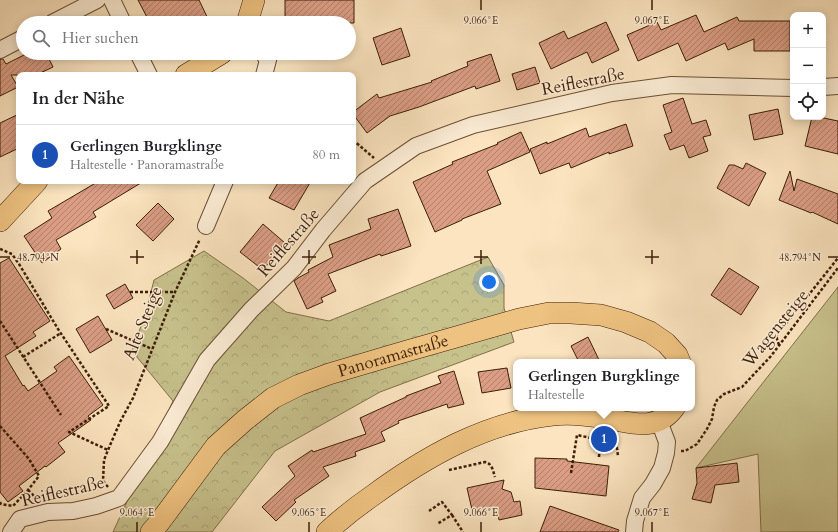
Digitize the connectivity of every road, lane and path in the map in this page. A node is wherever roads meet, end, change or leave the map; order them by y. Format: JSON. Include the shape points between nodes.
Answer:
{"nodes":[{"id":1,"x":97,"y":0,"type":"edge"},
{"id":2,"x":112,"y":0,"type":"edge"},
{"id":3,"x":254,"y":0,"type":"edge"},
{"id":4,"x":66,"y":16,"type":"edge"},
{"id":5,"x":120,"y":16,"type":"edge"},
{"id":6,"x":249,"y":16,"type":"edge"},
{"id":7,"x":16,"y":42,"type":"edge"},
{"id":8,"x":0,"y":50,"type":"edge"},
{"id":9,"x":142,"y":60,"type":"edge"},
{"id":10,"x":211,"y":60,"type":"edge"},
{"id":11,"x":268,"y":60,"type":"edge"},
{"id":12,"x":148,"y":72,"type":"edge"},
{"id":13,"x":191,"y":72,"type":"edge"},
{"id":14,"x":265,"y":72,"type":"edge"},
{"id":15,"x":838,"y":86,"type":"edge"},
{"id":16,"x":826,"y":87,"type":"edge"},
{"id":17,"x":790,"y":88,"type":"edge"},
{"id":18,"x":356,"y":143,"type":"edge"},
{"id":19,"x":385,"y":168,"type":"junction"},
{"id":20,"x":34,"y":184,"type":"edge"},
{"id":21,"x":225,"y":184,"type":"edge"},
{"id":22,"x":0,"y":221,"type":"edge"},
{"id":23,"x":206,"y":226,"type":"joint"},
{"id":24,"x":0,"y":249,"type":"edge"},
{"id":25,"x":838,"y":258,"type":"edge"},
{"id":26,"x":838,"y":268,"type":"edge"},
{"id":27,"x":130,"y":292,"type":"dead end"},
{"id":28,"x":175,"y":292,"type":"junction"},
{"id":29,"x":0,"y":321,"type":"edge"},
{"id":30,"x":106,"y":329,"type":"dead end"},
{"id":31,"x":61,"y":333,"type":"junction"},
{"id":32,"x":779,"y":345,"type":"junction"},
{"id":33,"x":152,"y":349,"type":"junction"},
{"id":34,"x":23,"y":357,"type":"junction"},
{"id":35,"x":679,"y":359,"type":"edge"},
{"id":36,"x":667,"y":414,"type":"edge"},
{"id":37,"x":61,"y":415,"type":"dead end"},
{"id":38,"x":0,"y":426,"type":"edge"},
{"id":39,"x":600,"y":440,"type":"junction"},
{"id":40,"x":108,"y":450,"type":"junction"},
{"id":41,"x":666,"y":453,"type":"junction"},
{"id":42,"x":618,"y":456,"type":"dead end"},
{"id":43,"x":598,"y":457,"type":"dead end"},
{"id":44,"x":448,"y":470,"type":"dead end"},
{"id":45,"x":571,"y":473,"type":"dead end"},
{"id":46,"x":495,"y":477,"type":"dead end"},
{"id":47,"x":103,"y":481,"type":"dead end"},
{"id":48,"x":28,"y":490,"type":"junction"},
{"id":49,"x":0,"y":502,"type":"edge"},
{"id":50,"x":42,"y":503,"type":"dead end"},
{"id":51,"x":429,"y":510,"type":"dead end"},
{"id":52,"x":452,"y":515,"type":"junction"},
{"id":53,"x":437,"y":524,"type":"dead end"},
{"id":54,"x":11,"y":532,"type":"edge"},
{"id":55,"x":151,"y":532,"type":"edge"},
{"id":56,"x":327,"y":532,"type":"edge"},
{"id":57,"x":463,"y":532,"type":"edge"},
{"id":58,"x":634,"y":532,"type":"edge"}],
"edges":[{"from":1,"to":4,"type":"street"},
{"from":2,"to":5,"type":"street"},
{"from":3,"to":6,"type":"main road"},
{"from":7,"to":8,"type":"street"},
{"from":9,"to":12,"type":"street"},
{"from":10,"to":13,"type":"main road"},
{"from":11,"to":14,"type":"street"},
{"from":15,"to":16,"type":"street"},
{"from":17,"to":19,"type":"street","name":"Reiflestraße","via":[[672,85],[612,93],[473,125],[416,146]]},
{"from":18,"to":19,"type":"path"},
{"from":19,"to":54,"type":"street","name":"Reiflestraße","via":[[365,181],[294,268],[250,310],[207,360],[160,442],[119,498],[73,511],[48,512],[20,519]]},
{"from":20,"to":22,"type":"main road"},
{"from":21,"to":23,"type":"street"},
{"from":23,"to":28,"type":"path","name":"Alte Steige"},
{"from":24,"to":31,"type":"path","via":[[12,254]]},
{"from":25,"to":32,"type":"path","via":[[776,336]]},
{"from":26,"to":32,"type":"path","name":"Wagensteige"},
{"from":27,"to":28,"type":"path"},
{"from":28,"to":33,"type":"path","name":"Alte Steige"},
{"from":29,"to":34,"type":"path"},
{"from":30,"to":33,"type":"path"},
{"from":31,"to":34,"type":"path"},
{"from":31,"to":40,"type":"path","via":[[109,406],[70,432]]},
{"from":32,"to":41,"type":"path","name":"Wagensteige","via":[[742,387],[724,394],[717,400],[712,418],[697,444],[685,451]]},
{"from":33,"to":40,"type":"path","name":"Alte Steige"},
{"from":34,"to":37,"type":"path"},
{"from":35,"to":55,"type":"main road","name":"Panoramastraße","via":[[666,343],[650,332],[626,322],[601,314],[548,313],[519,319],[329,374],[273,398],[245,420],[216,446]]},
{"from":36,"to":41,"type":"street"},
{"from":36,"to":56,"type":"main road","via":[[648,424],[594,416],[554,415],[534,417],[492,429],[443,450],[383,488]]},
{"from":38,"to":48,"type":"path","via":[[29,459],[39,476]]},
{"from":39,"to":42,"type":"path","via":[[617,448]]},
{"from":39,"to":43,"type":"path"},
{"from":39,"to":45,"type":"path","via":[[576,435]]},
{"from":40,"to":47,"type":"path","name":"Alte Steige","via":[[104,460]]},
{"from":41,"to":58,"type":"street","via":[[662,468],[642,498]]},
{"from":44,"to":46,"type":"path","via":[[488,462]]},
{"from":48,"to":49,"type":"path","via":[[13,506]]},
{"from":48,"to":50,"type":"path"},
{"from":51,"to":52,"type":"path","via":[[442,502]]},
{"from":52,"to":53,"type":"path"},
{"from":52,"to":57,"type":"path"}]}
